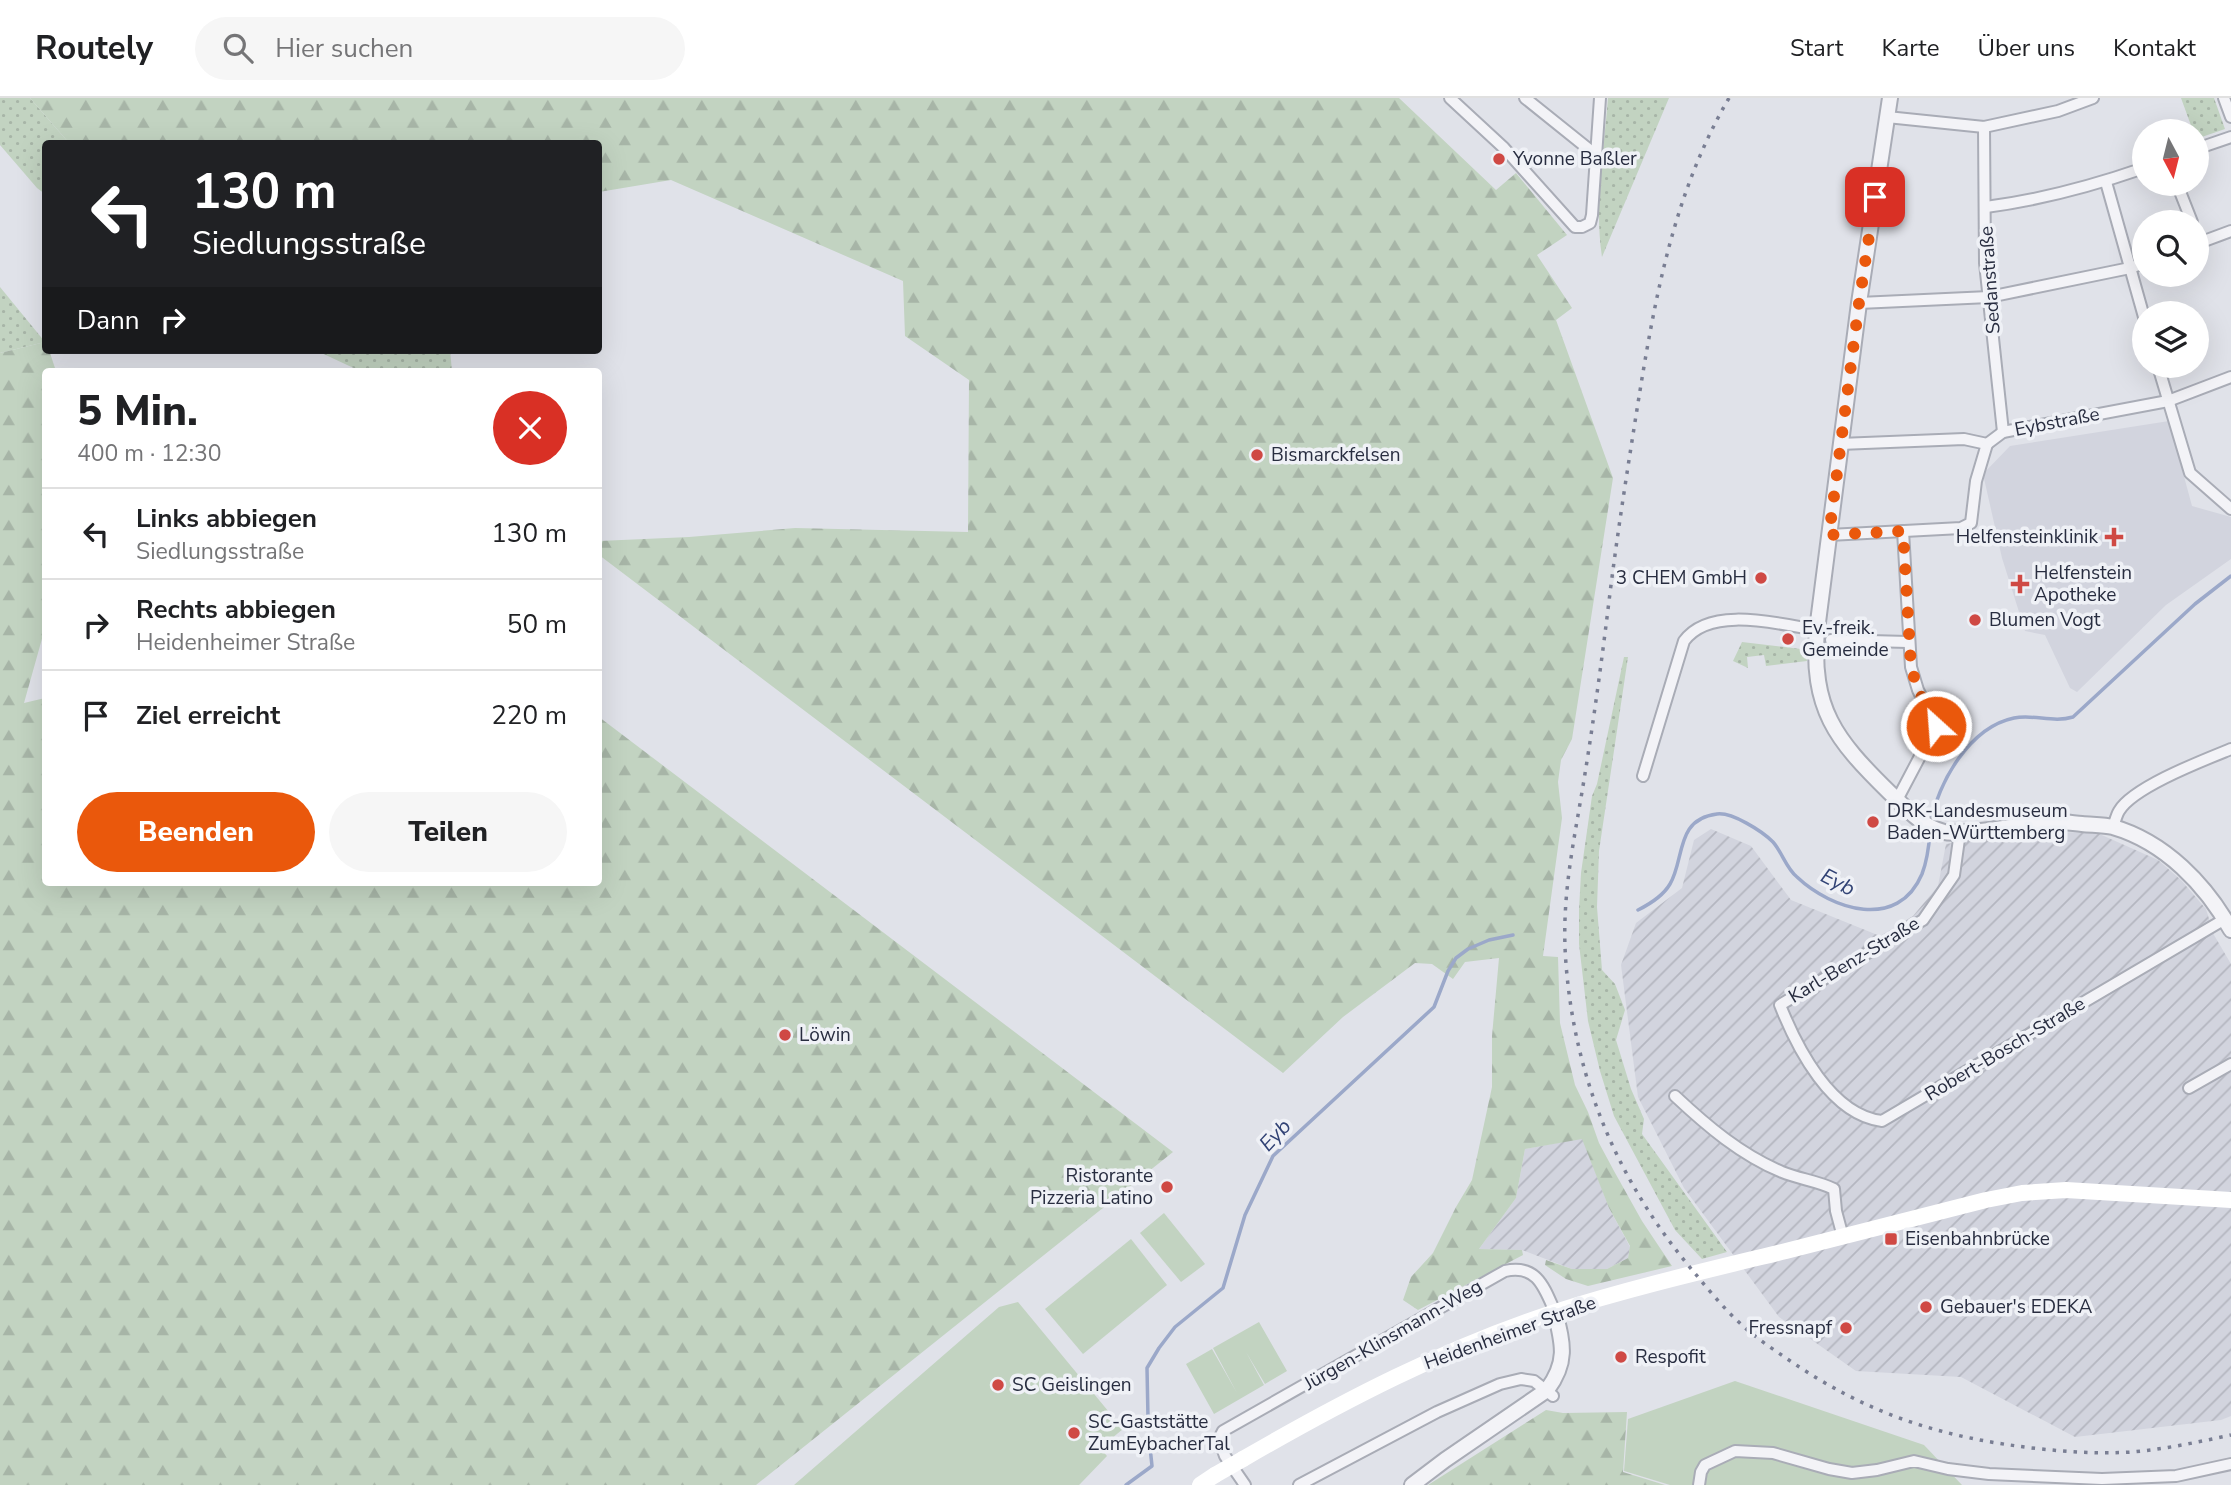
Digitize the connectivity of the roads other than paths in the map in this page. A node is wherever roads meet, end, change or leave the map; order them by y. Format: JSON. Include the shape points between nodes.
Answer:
{"nodes":[{"id":1,"x":1450,"y":98,"type":"edge"},
{"id":2,"x":1525,"y":98,"type":"edge"},
{"id":3,"x":1600,"y":98,"type":"edge"},
{"id":4,"x":1890,"y":98,"type":"edge"},
{"id":5,"x":2093,"y":98,"type":"edge"},
{"id":6,"x":2224,"y":98,"type":"edge"},
{"id":7,"x":1887,"y":117,"type":"junction"},
{"id":8,"x":2231,"y":117,"type":"edge"},
{"id":9,"x":1984,"y":127,"type":"junction"},
{"id":10,"x":2231,"y":137,"type":"edge"},
{"id":11,"x":2209,"y":145,"type":"edge"},
{"id":12,"x":1596,"y":155,"type":"junction"},
{"id":13,"x":2132,"y":172,"type":"edge"},
{"id":14,"x":2106,"y":182,"type":"junction"},
{"id":15,"x":1986,"y":207,"type":"junction"},
{"id":16,"x":2231,"y":231,"type":"edge"},
{"id":17,"x":2209,"y":237,"type":"edge"},
{"id":18,"x":2130,"y":268,"type":"junction"},
{"id":19,"x":1989,"y":297,"type":"junction"},
{"id":20,"x":2139,"y":301,"type":"edge"},
{"id":21,"x":1859,"y":303,"type":"junction"},
{"id":22,"x":2231,"y":377,"type":"edge"},
{"id":23,"x":2161,"y":378,"type":"edge"},
{"id":24,"x":2168,"y":401,"type":"junction"},
{"id":25,"x":2003,"y":432,"type":"junction"},
{"id":26,"x":1840,"y":444,"type":"junction"},
{"id":27,"x":1987,"y":444,"type":"junction"},
{"id":28,"x":2231,"y":509,"type":"edge"},
{"id":29,"x":1903,"y":531,"type":"junction"},
{"id":30,"x":1829,"y":535,"type":"junction"},
{"id":31,"x":1817,"y":630,"type":"junction"},
{"id":32,"x":1831,"y":640,"type":"dead end"},
{"id":33,"x":1908,"y":642,"type":"junction"},
{"id":34,"x":2231,"y":749,"type":"edge"},
{"id":35,"x":1643,"y":775,"type":"dead end"},
{"id":36,"x":1897,"y":800,"type":"junction"},
{"id":37,"x":2113,"y":827,"type":"junction"},
{"id":38,"x":1952,"y":832,"type":"junction"},
{"id":39,"x":2228,"y":925,"type":"edge"},
{"id":40,"x":1800,"y":1049,"type":"joint"},
{"id":41,"x":2231,"y":1064,"type":"edge"},
{"id":42,"x":2189,"y":1088,"type":"dead end"},
{"id":43,"x":1675,"y":1096,"type":"dead end"},
{"id":44,"x":2231,"y":1200,"type":"edge"},
{"id":45,"x":1843,"y":1237,"type":"junction"},
{"id":46,"x":1555,"y":1312,"type":"junction"},
{"id":47,"x":1550,"y":1393,"type":"junction"},
{"id":48,"x":2231,"y":1464,"type":"edge"},
{"id":49,"x":1200,"y":1485,"type":"edge"},
{"id":50,"x":1245,"y":1485,"type":"edge"},
{"id":51,"x":1299,"y":1485,"type":"edge"},
{"id":52,"x":1412,"y":1485,"type":"edge"},
{"id":53,"x":1699,"y":1485,"type":"edge"}],
"edges":[{"from":1,"to":12,"type":"street","via":[[1504,148],[1575,227],[1590,223]]},
{"from":2,"to":12,"type":"street"},
{"from":3,"to":12,"type":"street"},
{"from":4,"to":7,"type":"street"},
{"from":5,"to":9,"type":"street","via":[[2058,111]]},
{"from":6,"to":8,"type":"street"},
{"from":7,"to":9,"type":"street"},
{"from":7,"to":21,"type":"street"},
{"from":9,"to":15,"type":"street","name":"Sedanstraße"},
{"from":10,"to":11,"type":"street"},
{"from":13,"to":14,"type":"street"},
{"from":14,"to":15,"type":"street"},
{"from":14,"to":18,"type":"street"},
{"from":15,"to":19,"type":"street","name":"Sedanstraße"},
{"from":16,"to":17,"type":"street"},
{"from":18,"to":19,"type":"street"},
{"from":18,"to":20,"type":"street"},
{"from":19,"to":21,"type":"street"},
{"from":19,"to":25,"type":"street","name":"Sedanstraße"},
{"from":21,"to":26,"type":"street"},
{"from":22,"to":24,"type":"street","name":"Eybstraße"},
{"from":23,"to":24,"type":"street"},
{"from":24,"to":25,"type":"street","name":"Eybstraße"},
{"from":24,"to":28,"type":"street","via":[[2190,473]]},
{"from":25,"to":27,"type":"street","name":"Eybstraße"},
{"from":26,"to":27,"type":"street","via":[[1964,439]]},
{"from":26,"to":30,"type":"street"},
{"from":27,"to":29,"type":"street","via":[[1971,523],[1961,528]]},
{"from":29,"to":30,"type":"street"},
{"from":29,"to":33,"type":"street"},
{"from":30,"to":31,"type":"street"},
{"from":31,"to":35,"type":"street","via":[[1725,620],[1692,630],[1684,641]]},
{"from":31,"to":36,"type":"street","via":[[1816,673],[1829,722],[1857,760]]},
{"from":32,"to":33,"type":"street"},
{"from":33,"to":36,"type":"street","via":[[1918,690],[1936,726]]},
{"from":34,"to":37,"type":"street","via":[[2172,773],[2135,797],[2120,809]]},
{"from":36,"to":38,"type":"street","via":[[1919,821]]},
{"from":37,"to":38,"type":"street","via":[[2053,821]]},
{"from":37,"to":39,"type":"street","via":[[2170,857],[2193,877]]},
{"from":38,"to":40,"type":"street","name":"Karl-Benz-Straße","via":[[1954,875],[1923,920],[1780,1005]]},
{"from":39,"to":40,"type":"street","name":"Robert-Bosch-Straße","via":[[1882,1121],[1849,1108],[1814,1073]]},
{"from":41,"to":42,"type":"street"},
{"from":43,"to":45,"type":"street","via":[[1764,1164],[1834,1189]]},
{"from":44,"to":45,"type":"main road","name":"Heidenheimer Straße","via":[[2046,1190],[1986,1200]]},
{"from":45,"to":46,"type":"main road","name":"Heidenheimer Straße"},
{"from":46,"to":47,"type":"street","via":[[1563,1353]]},
{"from":46,"to":49,"type":"main road","name":"Heidenheimer Straße","bridge":true,"via":[[1389,1379]]},
{"from":46,"to":50,"type":"street","name":"Jürgen-Klinsmann-Weg","via":[[1532,1273],[1518,1268],[1505,1271],[1223,1432],[1219,1438],[1225,1456]]},
{"from":47,"to":51,"type":"street","via":[[1534,1381],[1521,1379],[1490,1388]]},
{"from":47,"to":52,"type":"street"},
{"from":48,"to":53,"type":"street","via":[[2176,1476],[2102,1479],[1989,1474],[1914,1461],[1852,1473],[1773,1453],[1735,1451],[1705,1465]]}]}
